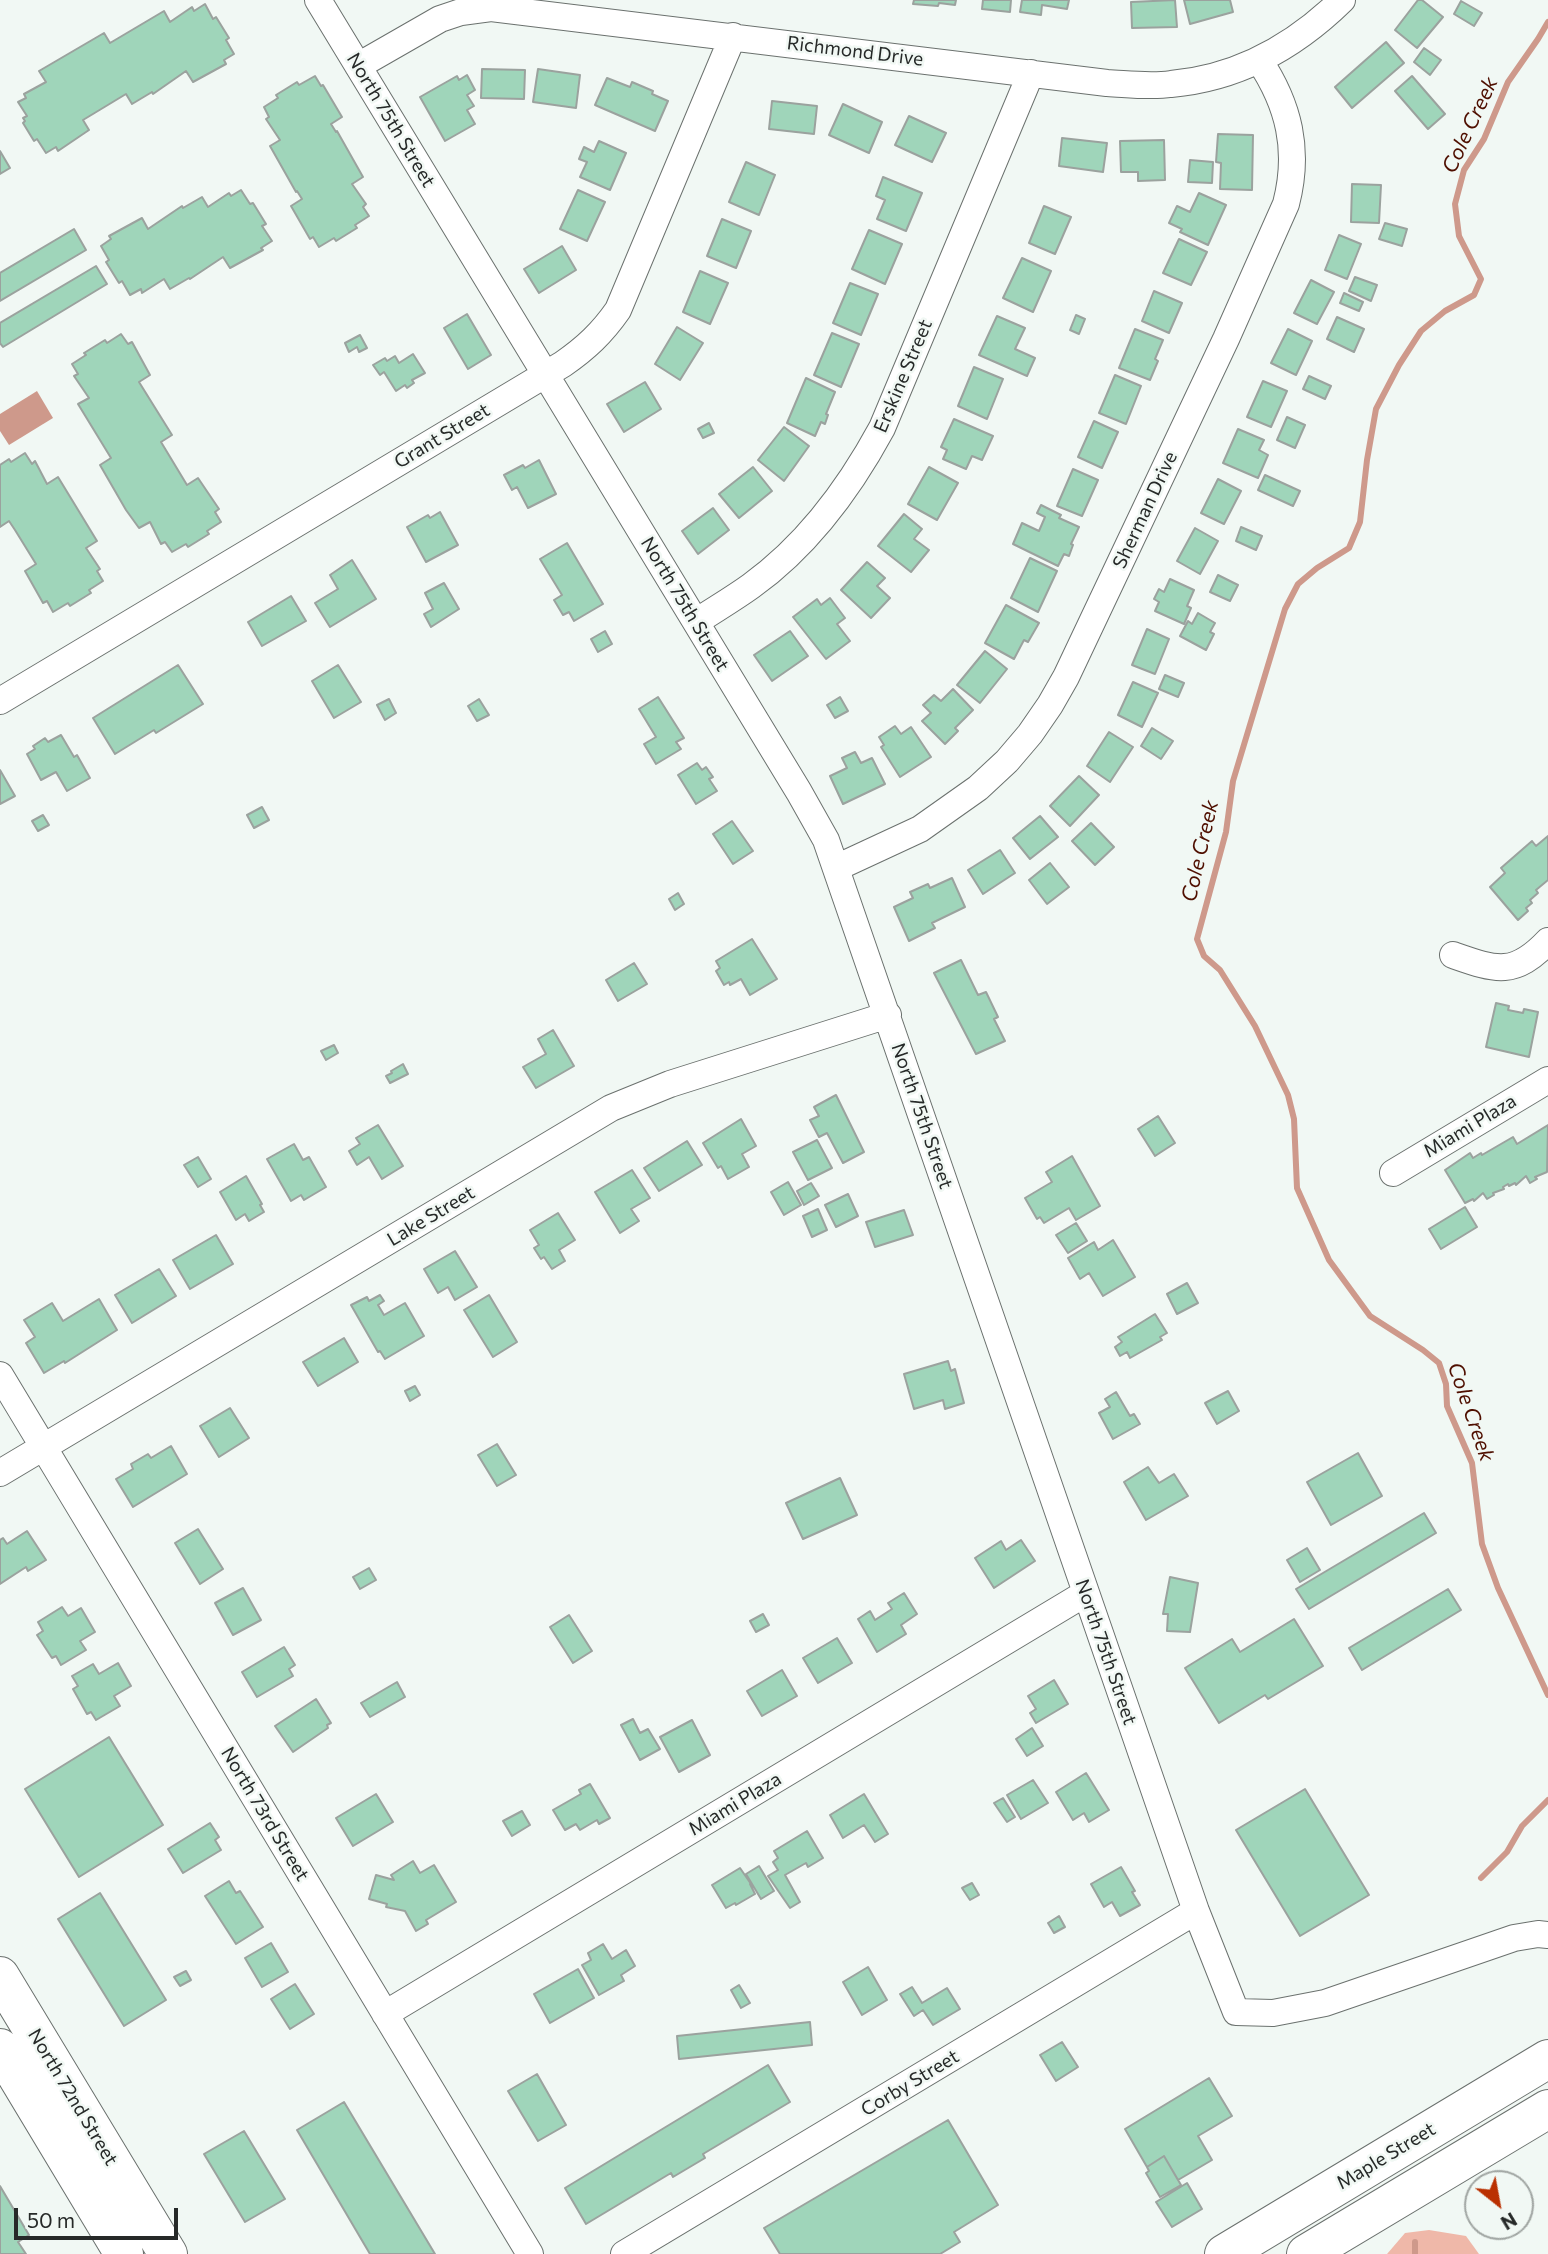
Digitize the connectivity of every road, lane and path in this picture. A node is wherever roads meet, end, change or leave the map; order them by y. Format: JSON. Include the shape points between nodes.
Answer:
{"nodes":[{"id":1,"x":318,"y":0,"type":"edge"},
{"id":2,"x":1342,"y":0,"type":"edge"},
{"id":3,"x":733,"y":36,"type":"junction"},
{"id":4,"x":1259,"y":60,"type":"junction"},
{"id":5,"x":358,"y":66,"type":"junction"},
{"id":6,"x":1031,"y":73,"type":"junction"},
{"id":7,"x":545,"y":374,"type":"junction"},
{"id":8,"x":696,"y":622,"type":"junction"},
{"id":9,"x":0,"y":701,"type":"edge"},
{"id":10,"x":836,"y":868,"type":"junction"},
{"id":11,"x":1548,"y":941,"type":"edge"},
{"id":12,"x":1453,"y":956,"type":"dead end"},
{"id":13,"x":888,"y":1015,"type":"junction"},
{"id":14,"x":1548,"y":1080,"type":"edge"},
{"id":15,"x":1393,"y":1173,"type":"dead end"},
{"id":16,"x":0,"y":1375,"type":"edge"},
{"id":17,"x":44,"y":1446,"type":"junction"},
{"id":18,"x":0,"y":1473,"type":"edge"},
{"id":19,"x":1086,"y":1593,"type":"junction"},
{"id":20,"x":1196,"y":1911,"type":"junction"},
{"id":21,"x":1548,"y":1935,"type":"edge"},
{"id":22,"x":0,"y":1976,"type":"edge"},
{"id":23,"x":385,"y":2014,"type":"junction"},
{"id":24,"x":0,"y":2048,"type":"edge"},
{"id":25,"x":1548,"y":2059,"type":"edge"},
{"id":26,"x":1548,"y":2109,"type":"edge"},
{"id":27,"x":124,"y":2254,"type":"edge"},
{"id":28,"x":168,"y":2254,"type":"edge"},
{"id":29,"x":530,"y":2254,"type":"edge"},
{"id":30,"x":624,"y":2254,"type":"edge"},
{"id":31,"x":1224,"y":2254,"type":"edge"},
{"id":32,"x":1306,"y":2254,"type":"edge"}],
"edges":[{"from":1,"to":5,"type":"street","name":"North 75th Street"},
{"from":2,"to":4,"type":"street","name":"Richmond Drive","via":[[1287,46]]},
{"from":3,"to":5,"type":"street","name":"Richmond Drive","via":[[491,8],[440,19]]},
{"from":3,"to":6,"type":"street","name":"Richmond Drive"},
{"from":3,"to":7,"type":"street","name":"Grant Street","via":[[618,310],[590,345]]},
{"from":4,"to":6,"type":"street","name":"Richmond Drive","via":[[1233,72],[1172,85],[1107,83]]},
{"from":4,"to":10,"type":"street","name":"Sherman Drive","via":[[1271,79],[1292,137],[1286,204],[1066,677],[1030,734],[978,788],[920,829]]},
{"from":5,"to":7,"type":"street","name":"North 75th Street"},
{"from":6,"to":8,"type":"street","name":"Erskine Street","via":[[862,466],[791,553],[752,586]]},
{"from":7,"to":8,"type":"street","name":"North 75th Street"},
{"from":7,"to":9,"type":"street","name":"Grant Street"},
{"from":8,"to":10,"type":"street","name":"North 75th Street","via":[[811,813]]},
{"from":10,"to":13,"type":"street","name":"North 75th Street"},
{"from":11,"to":12,"type":"street","via":[[1524,962],[1500,968]]},
{"from":13,"to":17,"type":"street","name":"Lake Street","via":[[670,1084],[611,1108]]},
{"from":13,"to":19,"type":"street","name":"North 75th Street"},
{"from":14,"to":15,"type":"street","name":"Miami Plaza"},
{"from":16,"to":17,"type":"street","name":"North 73rd Street"},
{"from":17,"to":18,"type":"street","name":"Lake Street"},
{"from":17,"to":23,"type":"street","name":"North 73rd Street"},
{"from":19,"to":20,"type":"street","name":"North 75th Street"},
{"from":19,"to":23,"type":"street","name":"Miami Plaza"},
{"from":20,"to":21,"type":"street","name":"North 75th Street","via":[[1236,2012],[1273,2013],[1325,2003],[1514,1938]]},
{"from":20,"to":30,"type":"street","name":"Corby Street"},
{"from":22,"to":28,"type":"main road","name":"North 72nd Street"},
{"from":23,"to":29,"type":"street","name":"North 73rd Street"},
{"from":24,"to":27,"type":"main road","name":"North 72nd Street"},
{"from":25,"to":31,"type":"main road","name":"Maple Street"},
{"from":26,"to":32,"type":"main road"}]}
